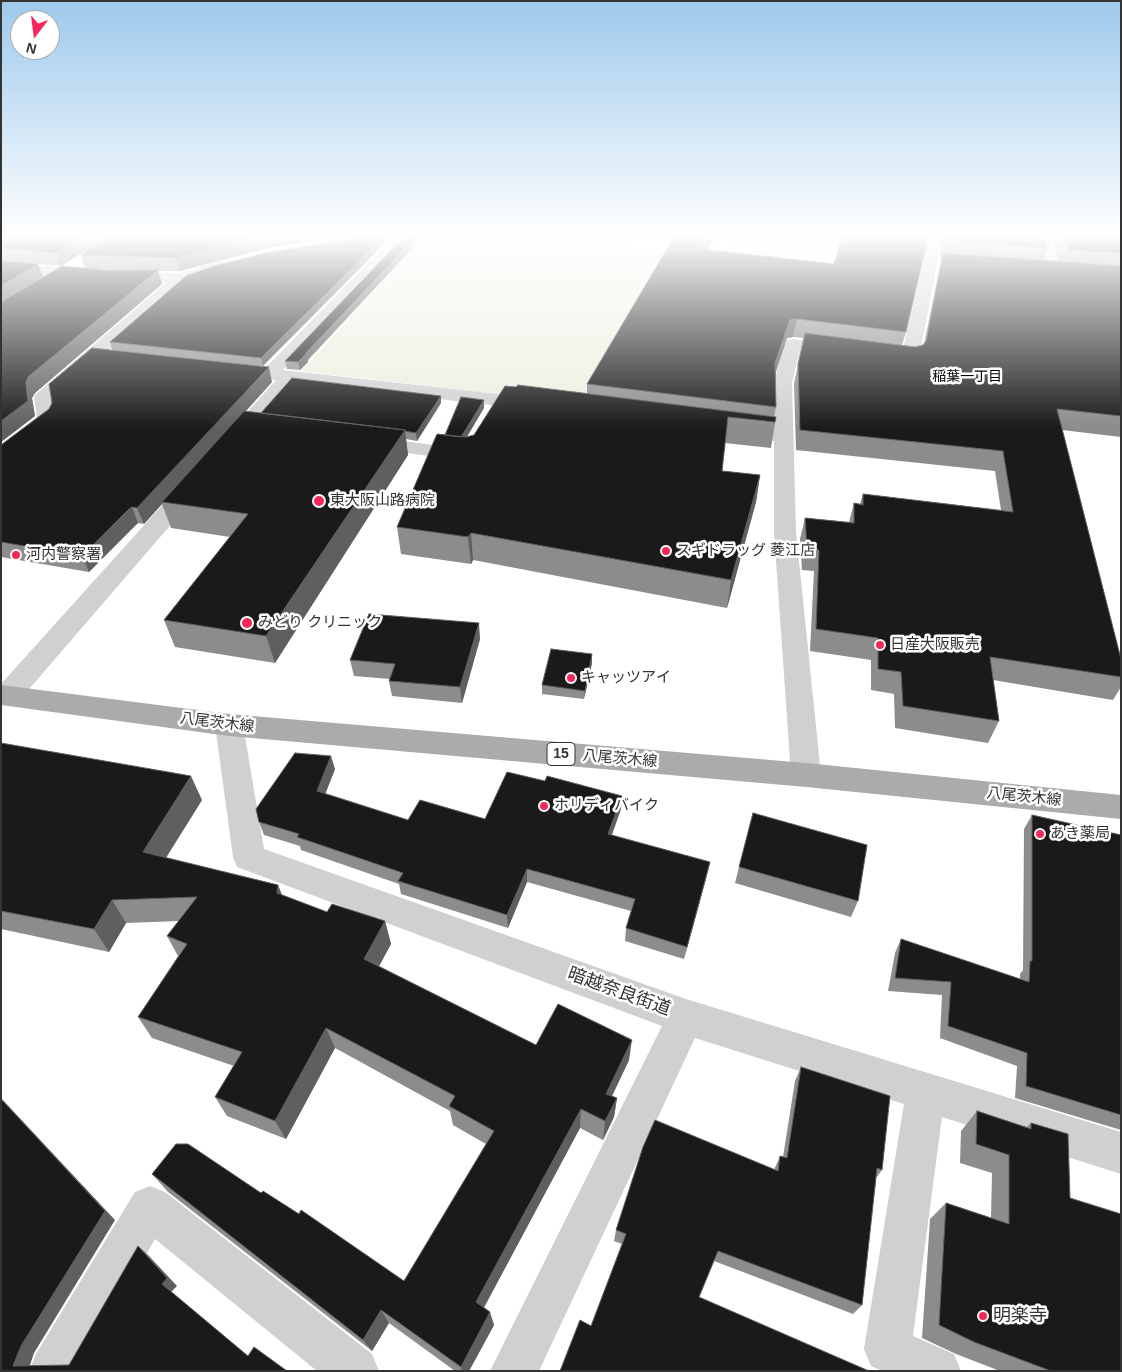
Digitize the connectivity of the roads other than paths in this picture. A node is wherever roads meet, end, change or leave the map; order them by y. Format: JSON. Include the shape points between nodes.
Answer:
{"nodes":[{"id":1,"x":156,"y":301,"type":"edge"},
{"id":2,"x":345,"y":301,"type":"edge"},
{"id":3,"x":922,"y":301,"type":"edge"},
{"id":4,"x":94,"y":355,"type":"junction"},
{"id":5,"x":113,"y":357,"type":"edge"},
{"id":6,"x":215,"y":368,"type":"edge"},
{"id":7,"x":280,"y":375,"type":"junction"},
{"id":8,"x":550,"y":406,"type":"edge"},
{"id":9,"x":716,"y":427,"type":"edge"},
{"id":10,"x":785,"y":436,"type":"junction"},
{"id":11,"x":478,"y":440,"type":"edge"},
{"id":12,"x":351,"y":441,"type":"edge"},
{"id":13,"x":1,"y":455,"type":"edge"},
{"id":14,"x":4,"y":695,"type":"edge"},
{"id":15,"x":229,"y":725,"type":"junction"},
{"id":16,"x":806,"y":776,"type":"junction"},
{"id":17,"x":1120,"y":812,"type":"edge"},
{"id":18,"x":686,"y":1017,"type":"junction"},
{"id":19,"x":926,"y":1092,"type":"junction"},
{"id":20,"x":1121,"y":1153,"type":"edge"},
{"id":21,"x":886,"y":1360,"type":"edge"},
{"id":22,"x":53,"y":1371,"type":"edge"},
{"id":23,"x":355,"y":1371,"type":"edge"},
{"id":24,"x":514,"y":1371,"type":"edge"},
{"id":25,"x":936,"y":1371,"type":"edge"}],
"edges":[{"from":1,"to":4,"type":"street"},
{"from":2,"to":7,"type":"street"},
{"from":3,"to":10,"type":"street","via":[[910,359],[793,344],[784,383]]},
{"from":4,"to":5,"type":"street"},
{"from":4,"to":13,"type":"street","via":[[43,398],[47,418]]},
{"from":6,"to":7,"type":"street"},
{"from":7,"to":8,"type":"street","via":[[496,408]]},
{"from":7,"to":14,"type":"street","via":[[254,428],[212,464]]},
{"from":9,"to":10,"type":"street"},
{"from":10,"to":16,"type":"street","via":[[785,532]]},
{"from":11,"to":12,"type":"street","via":[[468,456]]},
{"from":14,"to":15,"type":"main road","name":"八尾茨木線","number":"15"},
{"from":15,"to":16,"type":"main road","name":"八尾茨木線","number":"15"},
{"from":15,"to":18,"type":"street","name":"暗越奈良街道","via":[[250,856]]},
{"from":16,"to":17,"type":"main road","name":"八尾茨木線","number":"15"},
{"from":18,"to":19,"type":"street","name":"暗越奈良街道"},
{"from":18,"to":24,"type":"street"},
{"from":19,"to":20,"type":"street","name":"暗越奈良街道"},
{"from":19,"to":21,"type":"street"},
{"from":21,"to":25,"type":"street"},
{"from":22,"to":23,"type":"street","via":[[150,1207]]}]}
